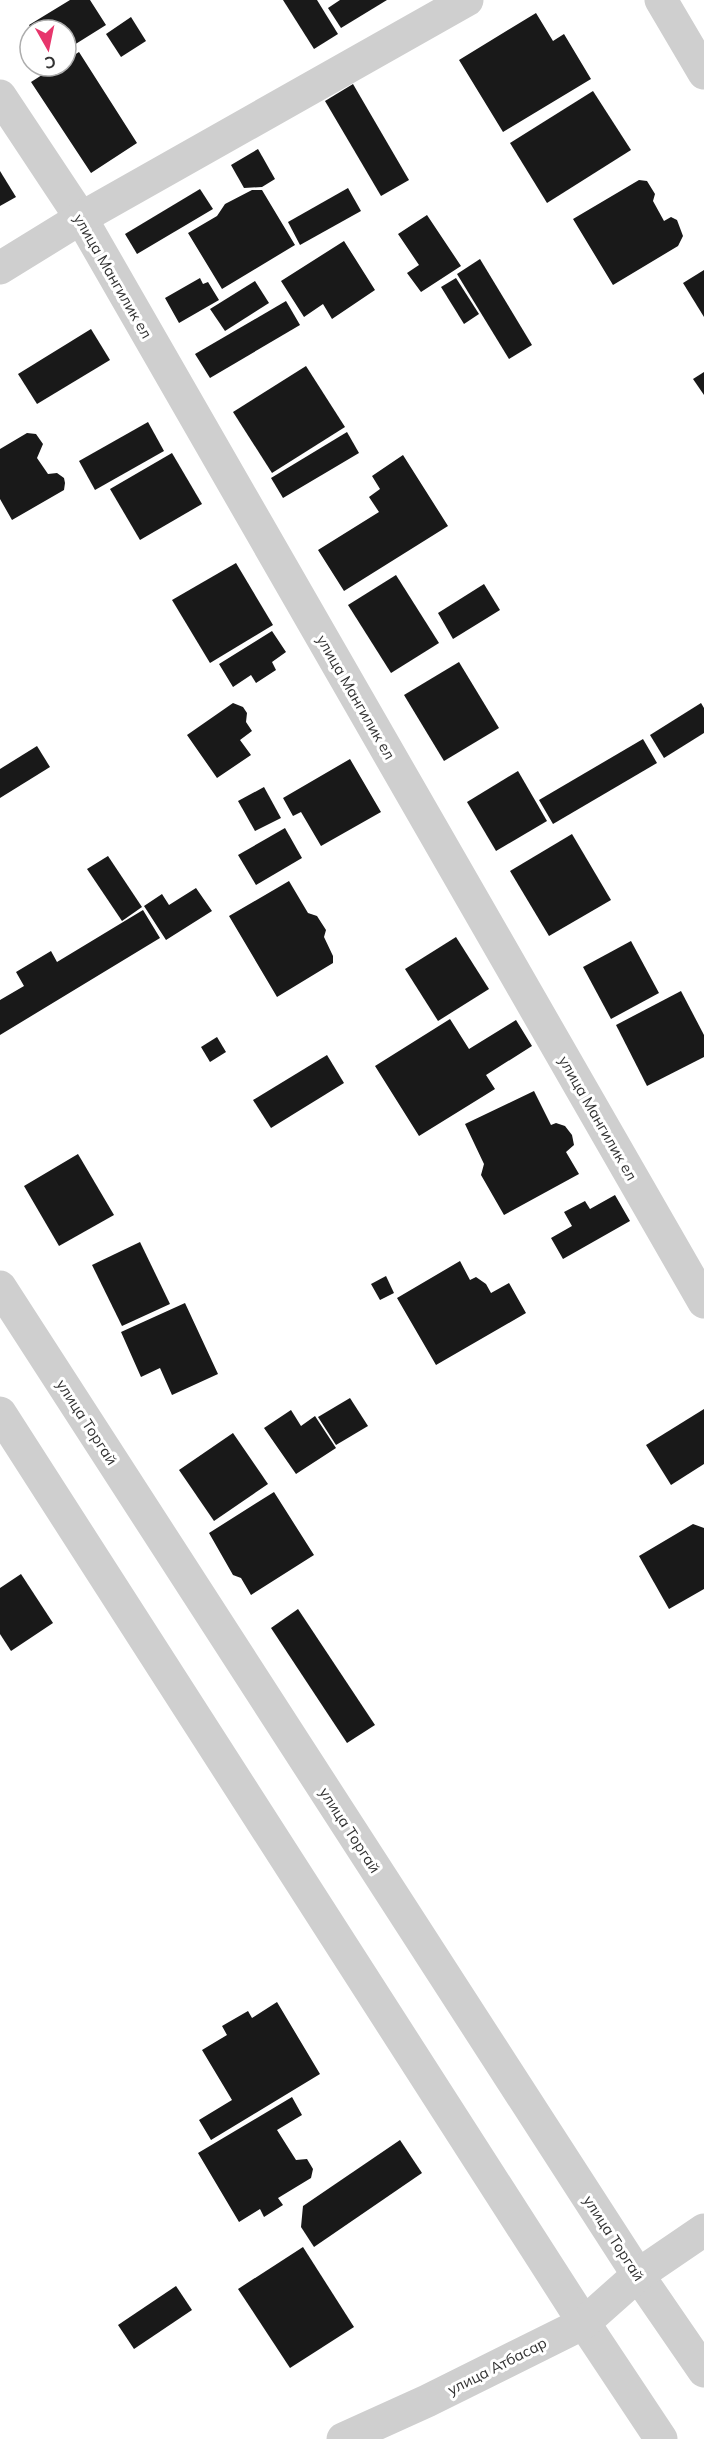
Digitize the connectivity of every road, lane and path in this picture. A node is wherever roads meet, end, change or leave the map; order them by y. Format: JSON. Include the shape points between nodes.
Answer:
{"nodes":[{"id":1,"x":467,"y":0,"type":"edge"},
{"id":2,"x":661,"y":0,"type":"edge"},
{"id":3,"x":704,"y":73,"type":"edge"},
{"id":4,"x":0,"y":96,"type":"edge"},
{"id":5,"x":81,"y":218,"type":"junction"},
{"id":6,"x":0,"y":268,"type":"edge"},
{"id":7,"x":0,"y":1287,"type":"edge"},
{"id":8,"x":704,"y":1302,"type":"edge"},
{"id":9,"x":0,"y":1413,"type":"edge"},
{"id":10,"x":704,"y":2230,"type":"edge"},
{"id":11,"x":638,"y":2275,"type":"junction"},
{"id":12,"x":584,"y":2323,"type":"junction"},
{"id":13,"x":704,"y":2371,"type":"edge"},
{"id":14,"x":343,"y":2439,"type":"edge"},
{"id":15,"x":661,"y":2439,"type":"edge"}],
"edges":[{"from":1,"to":5,"type":"street"},
{"from":2,"to":3,"type":"street"},
{"from":4,"to":5,"type":"street","name":"улица Мангилик ел"},
{"from":5,"to":6,"type":"street"},
{"from":5,"to":8,"type":"street","name":"улица Мангилик ел"},
{"from":7,"to":11,"type":"street","name":"улица Торгай"},
{"from":9,"to":12,"type":"street"},
{"from":10,"to":11,"type":"street","name":"улица Атбасар"},
{"from":11,"to":12,"type":"street","name":"улица Атбасар"},
{"from":11,"to":13,"type":"street","name":"улица Торгай"},
{"from":12,"to":14,"type":"street","name":"улица Атбасар"},
{"from":12,"to":15,"type":"street"}]}
